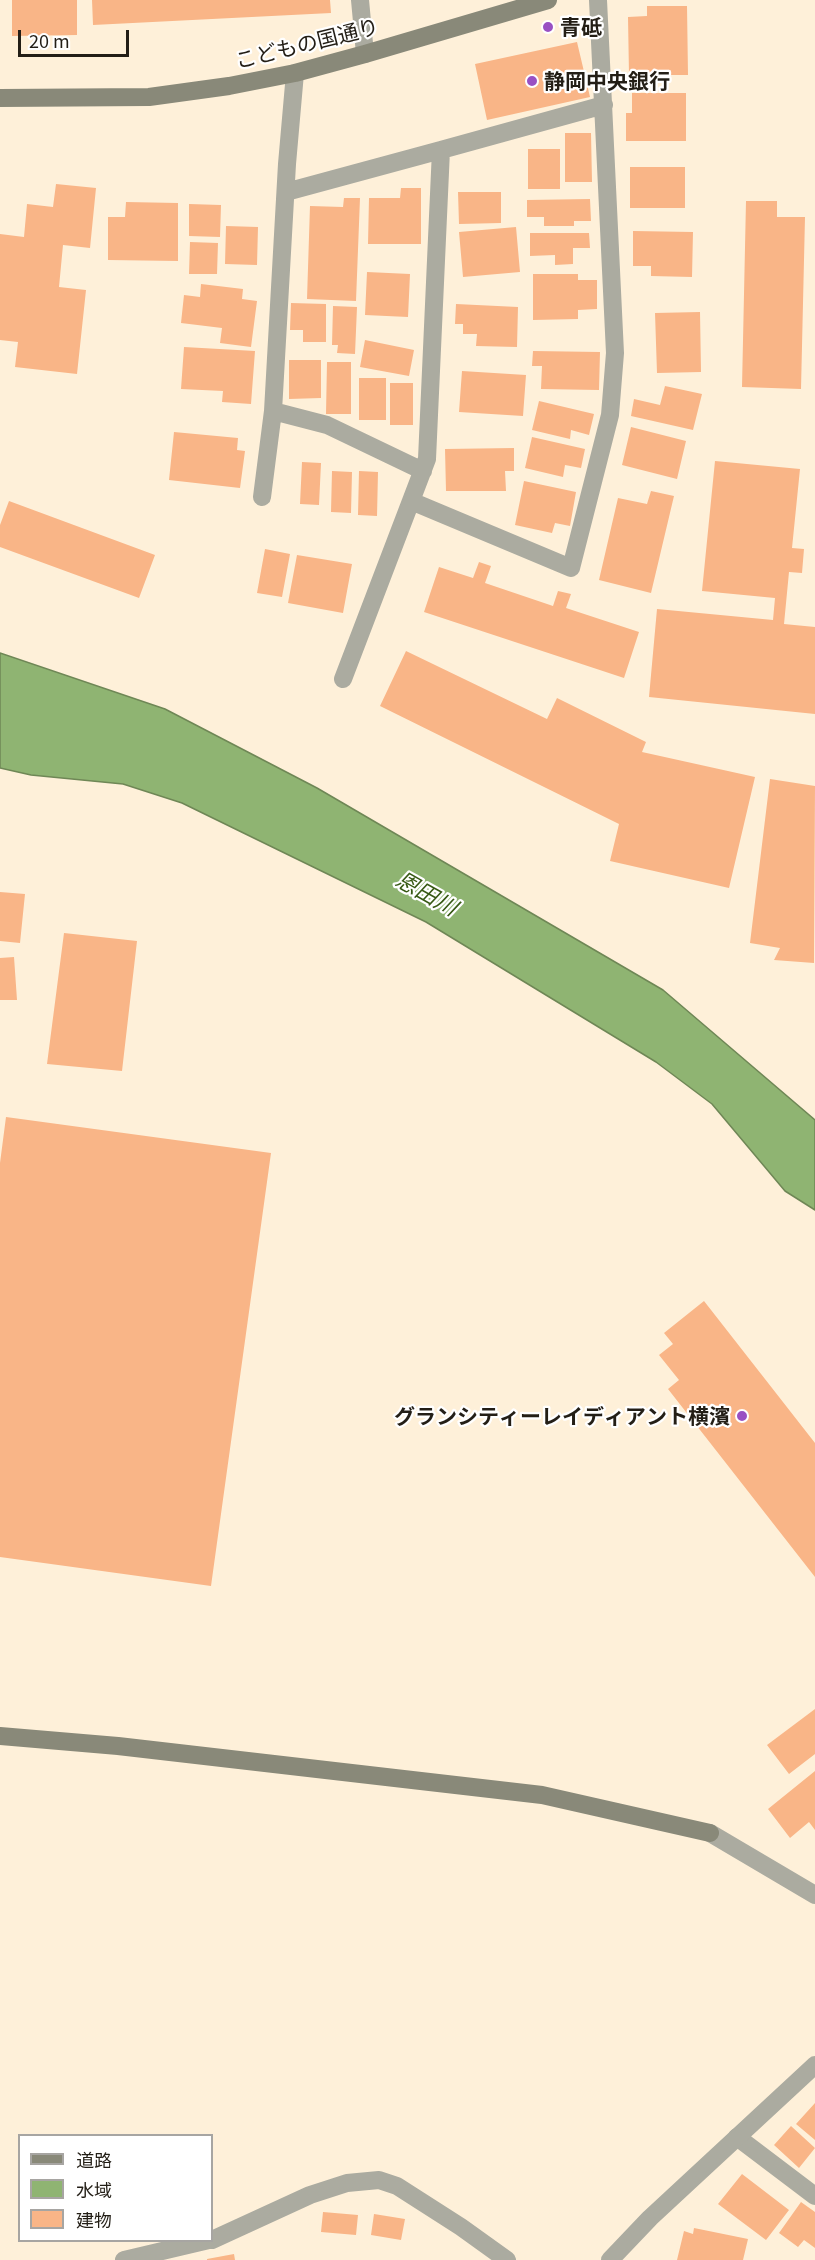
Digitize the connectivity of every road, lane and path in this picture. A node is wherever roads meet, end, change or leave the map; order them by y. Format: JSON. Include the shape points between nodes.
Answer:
{"nodes":[{"id":1,"x":360,"y":0,"type":"edge"},
{"id":2,"x":548,"y":0,"type":"edge"},
{"id":3,"x":598,"y":0,"type":"edge"},
{"id":4,"x":365,"y":54,"type":"junction"},
{"id":5,"x":295,"y":73,"type":"junction"},
{"id":6,"x":0,"y":98,"type":"edge"},
{"id":7,"x":604,"y":105,"type":"junction"},
{"id":8,"x":441,"y":150,"type":"junction"},
{"id":9,"x":286,"y":192,"type":"junction"},
{"id":10,"x":273,"y":411,"type":"junction"},
{"id":11,"x":423,"y":471,"type":"junction"},
{"id":12,"x":262,"y":497,"type":"dead end"},
{"id":13,"x":411,"y":501,"type":"junction"},
{"id":14,"x":343,"y":679,"type":"dead end"},
{"id":15,"x":0,"y":1736,"type":"edge"},
{"id":16,"x":815,"y":1895,"type":"edge"},
{"id":17,"x":815,"y":2065,"type":"edge"},
{"id":18,"x":737,"y":2137,"type":"junction"},
{"id":19,"x":815,"y":2196,"type":"edge"},
{"id":20,"x":213,"y":2239,"type":"edge"},
{"id":21,"x":201,"y":2242,"type":"edge"},
{"id":22,"x":124,"y":2260,"type":"edge"},
{"id":23,"x":507,"y":2260,"type":"edge"},
{"id":24,"x":610,"y":2260,"type":"edge"}],
"edges":[{"from":1,"to":4,"type":"street"},
{"from":2,"to":4,"type":"street","name":"こどもの国通り"},
{"from":3,"to":7,"type":"street"},
{"from":4,"to":5,"type":"street","name":"こどもの国通り"},
{"from":5,"to":6,"type":"street","name":"こどもの国通り","via":[[149,97]]},
{"from":5,"to":9,"type":"street"},
{"from":7,"to":8,"type":"street"},
{"from":7,"to":13,"type":"street","via":[[615,353],[610,415],[571,568]]},
{"from":8,"to":9,"type":"street"},
{"from":8,"to":11,"type":"street","via":[[427,459]]},
{"from":9,"to":10,"type":"street"},
{"from":10,"to":11,"type":"street","via":[[327,425]]},
{"from":10,"to":12,"type":"street"},
{"from":11,"to":13,"type":"street"},
{"from":13,"to":14,"type":"street"},
{"from":15,"to":16,"type":"street","via":[[542,1795],[710,1833]]},
{"from":17,"to":18,"type":"street"},
{"from":18,"to":19,"type":"street"},
{"from":18,"to":24,"type":"street"},
{"from":20,"to":23,"type":"street","via":[[310,2195],[347,2183],[379,2180],[397,2186]]},
{"from":21,"to":22,"type":"street"}]}
